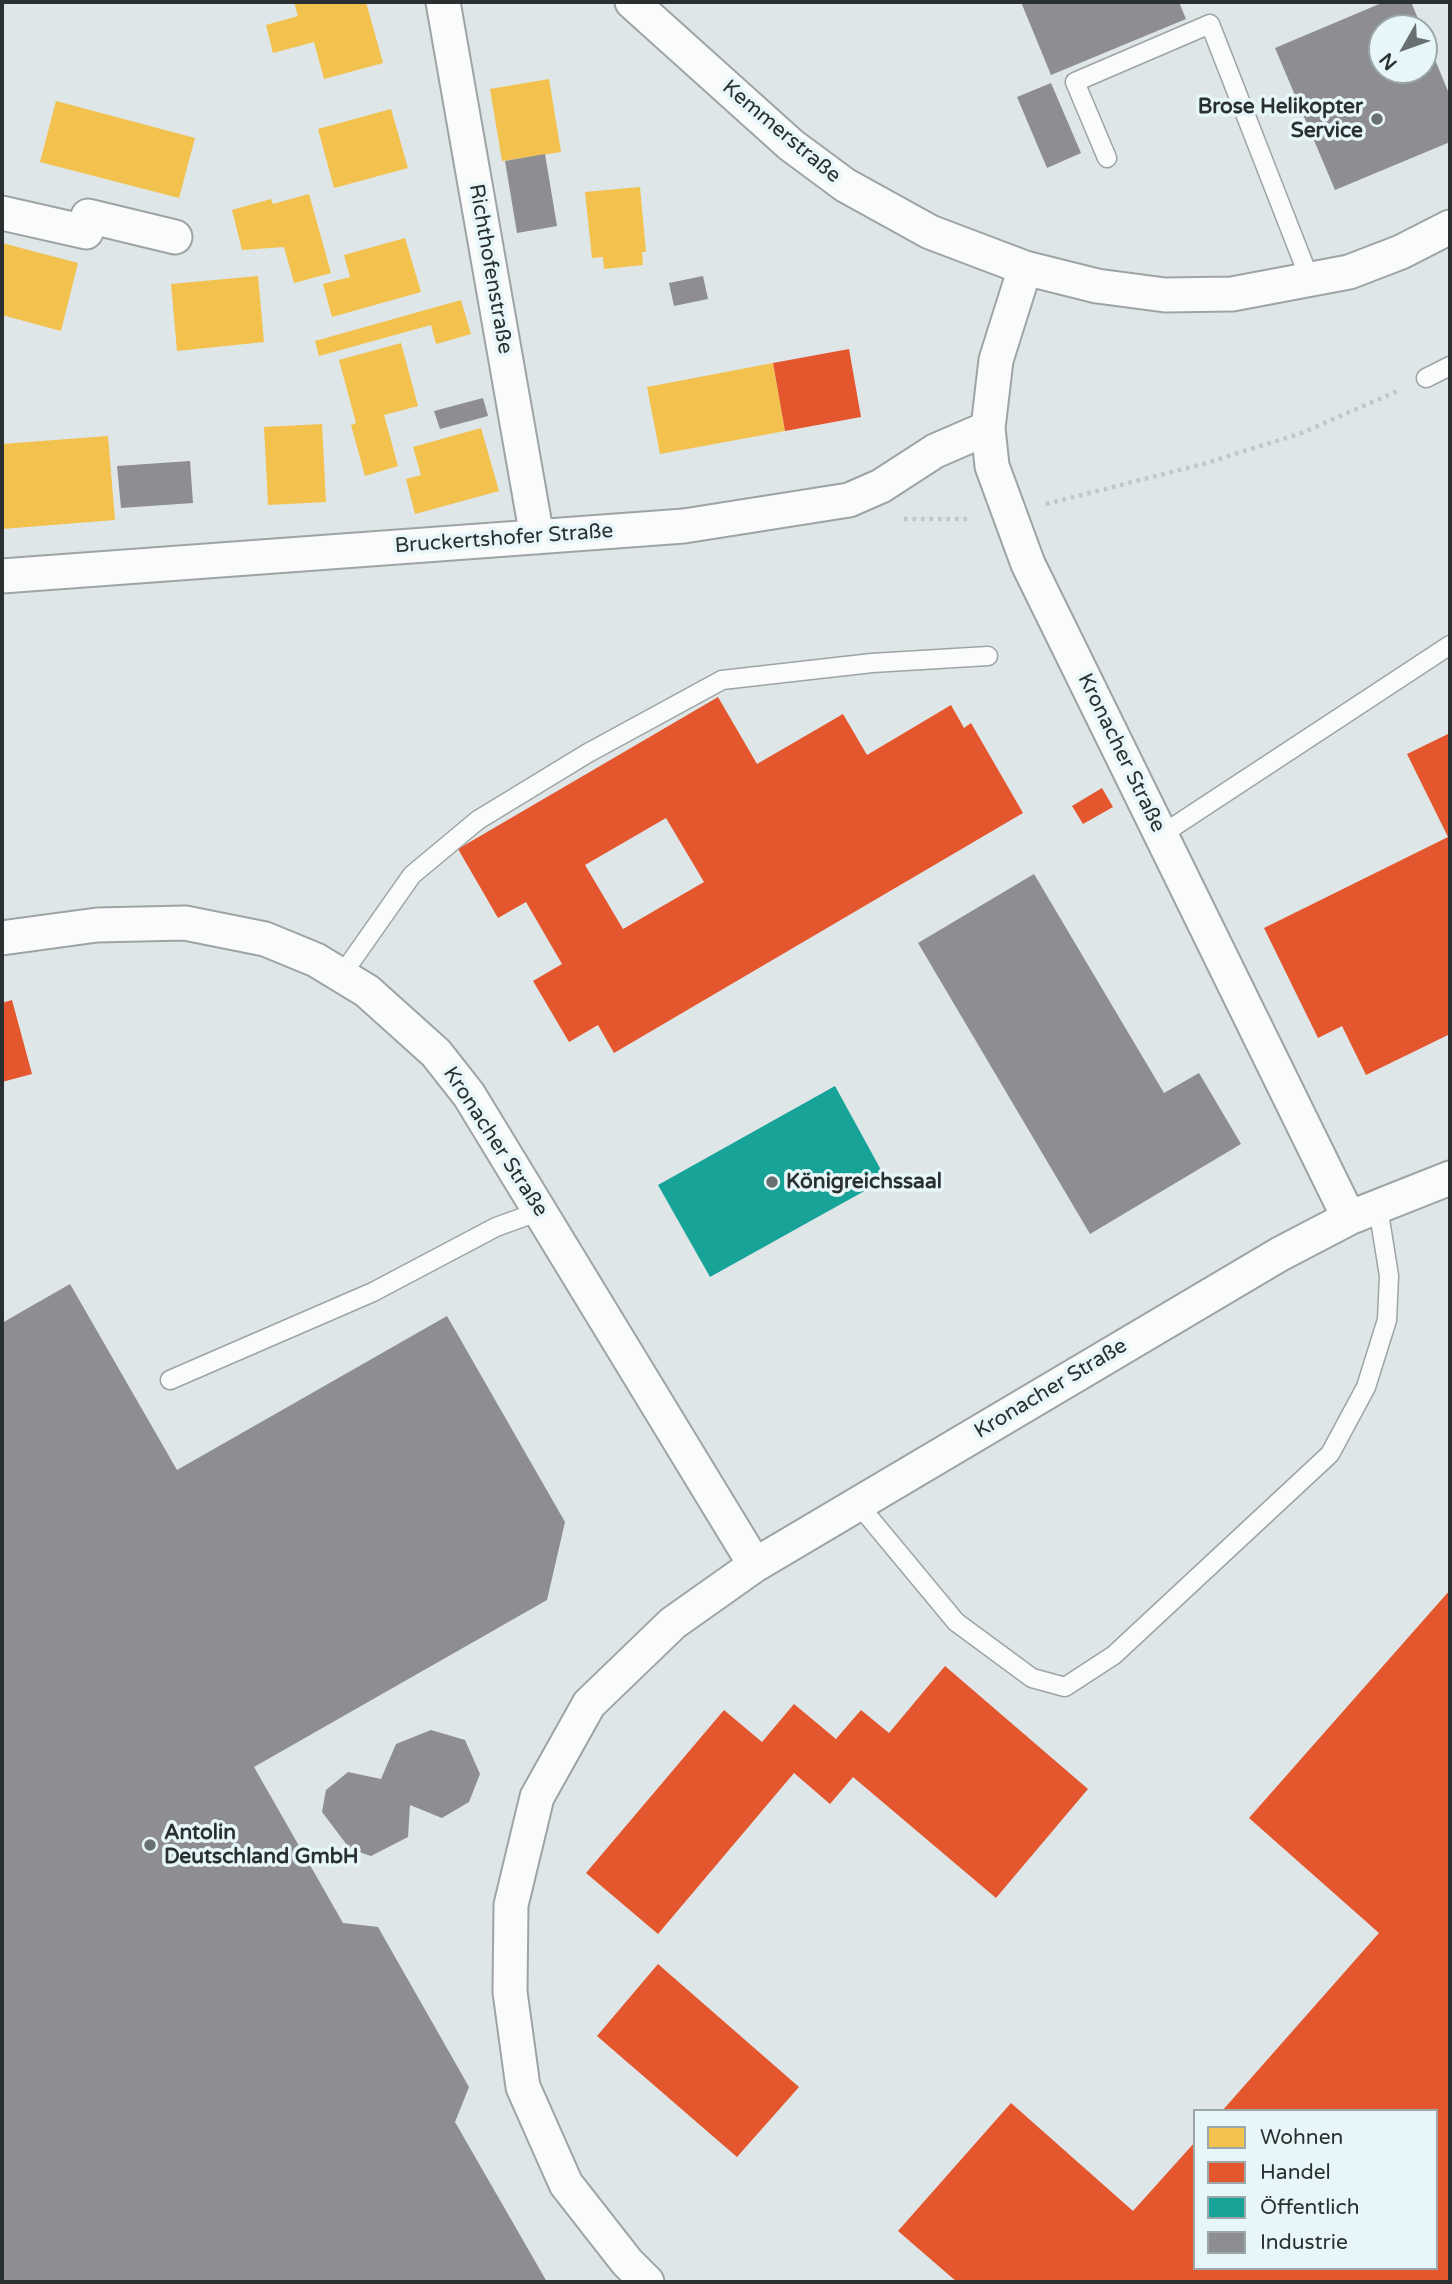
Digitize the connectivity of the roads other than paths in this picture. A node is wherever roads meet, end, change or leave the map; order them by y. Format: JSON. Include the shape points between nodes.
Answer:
{"nodes":[{"id":1,"x":443,"y":2,"type":"edge"},
{"id":2,"x":632,"y":2,"type":"edge"},
{"id":3,"x":1107,"y":158,"type":"dead end"},
{"id":4,"x":2,"y":213,"type":"edge"},
{"id":5,"x":1450,"y":227,"type":"edge"},
{"id":6,"x":175,"y":237,"type":"dead end"},
{"id":7,"x":1025,"y":268,"type":"junction"},
{"id":8,"x":1310,"y":280,"type":"junction"},
{"id":9,"x":1450,"y":366,"type":"edge"},
{"id":10,"x":1426,"y":378,"type":"road end"},
{"id":11,"x":988,"y":428,"type":"junction"},
{"id":12,"x":537,"y":537,"type":"junction"},
{"id":13,"x":2,"y":576,"type":"edge"},
{"id":14,"x":1450,"y":645,"type":"edge"},
{"id":15,"x":988,"y":656,"type":"dead end"},
{"id":16,"x":1161,"y":835,"type":"junction"},
{"id":17,"x":2,"y":938,"type":"edge"},
{"id":18,"x":341,"y":976,"type":"junction"},
{"id":19,"x":1450,"y":1178,"type":"edge"},
{"id":20,"x":540,"y":1211,"type":"junction"},
{"id":21,"x":1364,"y":1213,"type":"junction"},
{"id":22,"x":170,"y":1380,"type":"dead end"},
{"id":23,"x":858,"y":1504,"type":"junction"},
{"id":24,"x":755,"y":1565,"type":"junction"},
{"id":25,"x":647,"y":2282,"type":"edge"}],
"edges":[{"from":1,"to":12,"type":"street","name":"Richthofenstraße"},
{"from":2,"to":7,"type":"street","name":"Kemmerstraße","via":[[792,145],[845,185],[930,232]]},
{"from":3,"to":8,"type":"lane","via":[[1075,82],[1210,24]]},
{"from":4,"to":6,"type":"street","via":[[86,232],[88,216]]},
{"from":5,"to":8,"type":"street","name":"Kemmerstraße","via":[[1402,253]]},
{"from":7,"to":8,"type":"street","name":"Kemmerstraße","via":[[1097,286],[1165,295],[1232,294]]},
{"from":7,"to":11,"type":"street","name":"Kronacher Straße","via":[[996,360]]},
{"from":9,"to":10,"type":"lane"},
{"from":11,"to":12,"type":"street","name":"Bruckertshofer Straße","via":[[935,451],[881,486],[849,500],[684,526]]},
{"from":11,"to":16,"type":"street","name":"Kronacher Straße","via":[[992,466],[1028,564]]},
{"from":12,"to":13,"type":"street","name":"Bruckertshofer Straße"},
{"from":14,"to":16,"type":"lane"},
{"from":15,"to":18,"type":"lane","via":[[722,680],[478,820],[412,875]]},
{"from":16,"to":21,"type":"street","name":"Kronacher Straße"},
{"from":17,"to":18,"type":"street","name":"Kronacher Straße","via":[[97,925],[185,923],[265,939]]},
{"from":18,"to":20,"type":"street","name":"Kronacher Straße","via":[[366,991],[436,1053],[469,1095]]},
{"from":19,"to":21,"type":"street","name":"Kronacher Straße"},
{"from":20,"to":22,"type":"lane","via":[[496,1227],[373,1292]]},
{"from":20,"to":24,"type":"street","name":"Kronacher Straße"},
{"from":21,"to":23,"type":"street","name":"Kronacher Straße","via":[[1280,1254]]},
{"from":21,"to":23,"type":"lane","via":[[1389,1276],[1387,1320],[1366,1387],[1330,1454],[1114,1655],[1065,1687],[1032,1678],[956,1622]]},
{"from":23,"to":24,"type":"street","name":"Kronacher Straße"},
{"from":24,"to":25,"type":"street","name":"Kronacher Straße","via":[[673,1623],[589,1704],[537,1797],[511,1905],[510,1992],[523,2087],[566,2184]]}]}
